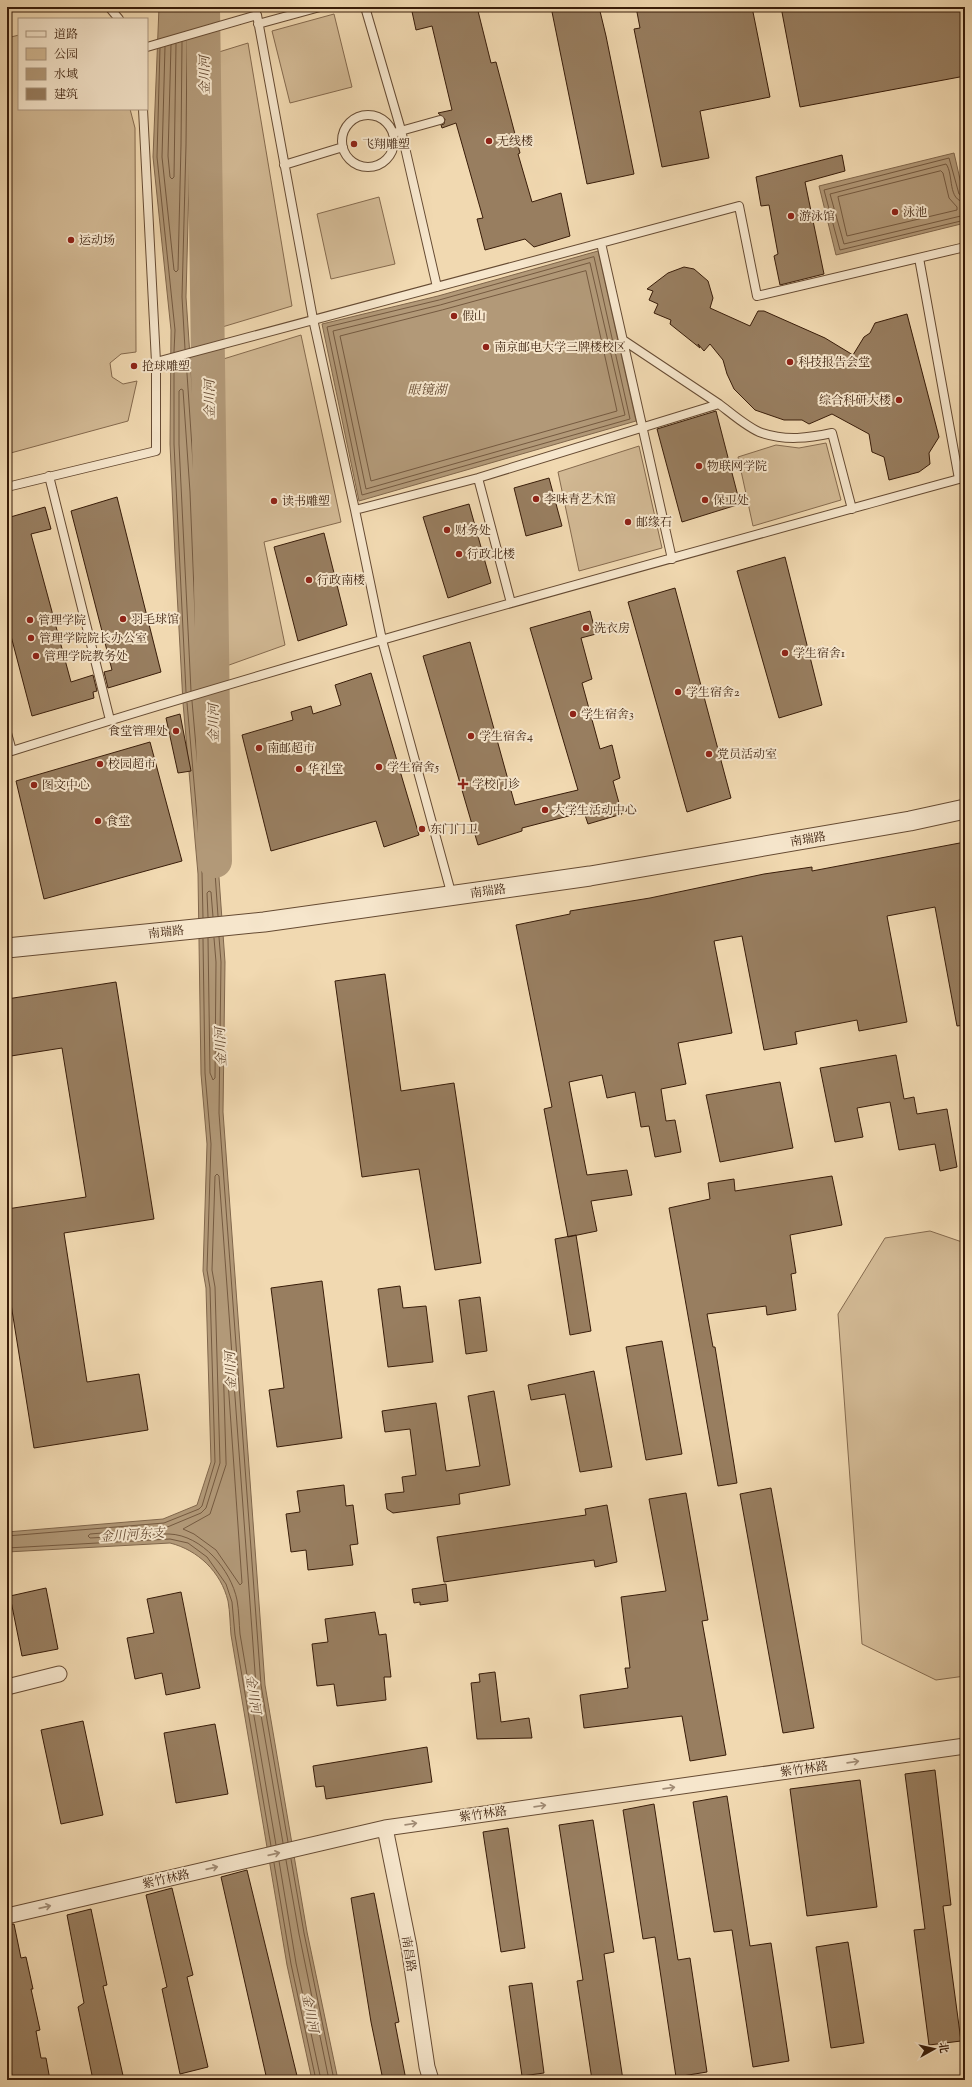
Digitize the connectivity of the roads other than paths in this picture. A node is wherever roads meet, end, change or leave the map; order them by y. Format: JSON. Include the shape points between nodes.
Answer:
{"nodes":[{"id":1,"x":109,"y":7,"type":"edge"},
{"id":2,"x":320,"y":7,"type":"edge"},
{"id":3,"x":365,"y":7,"type":"edge"},
{"id":4,"x":118,"y":18,"type":"edge"},
{"id":5,"x":258,"y":24,"type":"junction"},
{"id":6,"x":148,"y":46,"type":"edge"},
{"id":7,"x":143,"y":110,"type":"edge"},
{"id":8,"x":440,"y":120,"type":"dead end"},
{"id":9,"x":401,"y":130,"type":"junction"},
{"id":10,"x":392,"y":133,"type":"junction"},
{"id":11,"x":343,"y":147,"type":"junction"},
{"id":12,"x":284,"y":164,"type":"junction"},
{"id":13,"x":601,"y":243,"type":"junction"},
{"id":14,"x":965,"y":247,"type":"edge"},
{"id":15,"x":919,"y":258,"type":"junction"},
{"id":16,"x":437,"y":287,"type":"junction"},
{"id":17,"x":313,"y":319,"type":"junction"},
{"id":18,"x":623,"y":340,"type":"junction"},
{"id":19,"x":156,"y":362,"type":"junction"},
{"id":20,"x":719,"y":404,"type":"junction"},
{"id":21,"x":643,"y":427,"type":"junction"},
{"id":22,"x":965,"y":468,"type":"edge"},
{"id":23,"x":49,"y":476,"type":"junction"},
{"id":24,"x":478,"y":478,"type":"junction"},
{"id":25,"x":959,"y":479,"type":"junction"},
{"id":26,"x":7,"y":487,"type":"edge"},
{"id":27,"x":852,"y":509,"type":"junction"},
{"id":28,"x":356,"y":510,"type":"junction"},
{"id":29,"x":672,"y":559,"type":"junction"},
{"id":30,"x":511,"y":603,"type":"junction"},
{"id":31,"x":382,"y":640,"type":"junction"},
{"id":32,"x":110,"y":720,"type":"junction"},
{"id":33,"x":7,"y":733,"type":"edge"},
{"id":34,"x":965,"y":809,"type":"edge"},
{"id":35,"x":452,"y":896,"type":"junction"},
{"id":36,"x":7,"y":948,"type":"edge"},
{"id":37,"x":59,"y":1674,"type":"dead end"},
{"id":38,"x":7,"y":1687,"type":"edge"},
{"id":39,"x":965,"y":1746,"type":"edge"},
{"id":40,"x":379,"y":1829,"type":"junction"},
{"id":41,"x":7,"y":1916,"type":"edge"},
{"id":42,"x":431,"y":2080,"type":"edge"}],
"edges":[{"from":1,"to":4,"type":"lane"},
{"from":2,"to":5,"type":"lane"},
{"from":3,"to":9,"type":"lane"},
{"from":5,"to":6,"type":"lane","via":[[257,15]]},
{"from":5,"to":12,"type":"lane"},
{"from":7,"to":19,"type":"lane"},
{"from":8,"to":9,"type":"lane"},
{"from":9,"to":10,"type":"lane"},
{"from":9,"to":16,"type":"lane"},
{"from":10,"to":11,"type":"lane","via":[[382,119],[365,115],[350,123],[344,130]]},
{"from":10,"to":11,"type":"lane","via":[[390,153],[375,166],[358,165],[346,155]]},
{"from":11,"to":12,"type":"lane"},
{"from":12,"to":17,"type":"lane"},
{"from":13,"to":15,"type":"lane","via":[[739,206],[757,296]]},
{"from":13,"to":16,"type":"lane"},
{"from":13,"to":18,"type":"lane"},
{"from":14,"to":15,"type":"lane"},
{"from":15,"to":25,"type":"lane"},
{"from":16,"to":17,"type":"lane"},
{"from":17,"to":19,"type":"lane"},
{"from":17,"to":28,"type":"lane"},
{"from":18,"to":20,"type":"lane"},
{"from":18,"to":21,"type":"lane"},
{"from":19,"to":23,"type":"lane","via":[[156,450]]},
{"from":20,"to":21,"type":"lane"},
{"from":20,"to":27,"type":"lane","via":[[761,433],[783,438],[808,438],[832,432]]},
{"from":21,"to":24,"type":"lane"},
{"from":21,"to":29,"type":"lane"},
{"from":22,"to":25,"type":"lane"},
{"from":23,"to":26,"type":"lane"},
{"from":23,"to":32,"type":"lane"},
{"from":24,"to":28,"type":"lane"},
{"from":24,"to":30,"type":"lane"},
{"from":25,"to":27,"type":"lane"},
{"from":27,"to":29,"type":"lane"},
{"from":28,"to":31,"type":"lane"},
{"from":29,"to":30,"type":"lane"},
{"from":30,"to":31,"type":"lane"},
{"from":31,"to":32,"type":"lane"},
{"from":31,"to":35,"type":"lane"},
{"from":32,"to":33,"type":"lane","via":[[12,751]]},
{"from":34,"to":35,"type":"street","name":"南瑞路","via":[[910,822],[590,876]]},
{"from":35,"to":36,"type":"street","name":"南瑞路","via":[[264,922]]},
{"from":37,"to":38,"type":"street"},
{"from":40,"to":39,"type":"street","name":"紫竹林路","one_way":true},
{"from":41,"to":40,"type":"street","name":"紫竹林路","one_way":true},
{"from":40,"to":42,"type":"street","name":"南昌路","via":[[409,1947]]}]}
